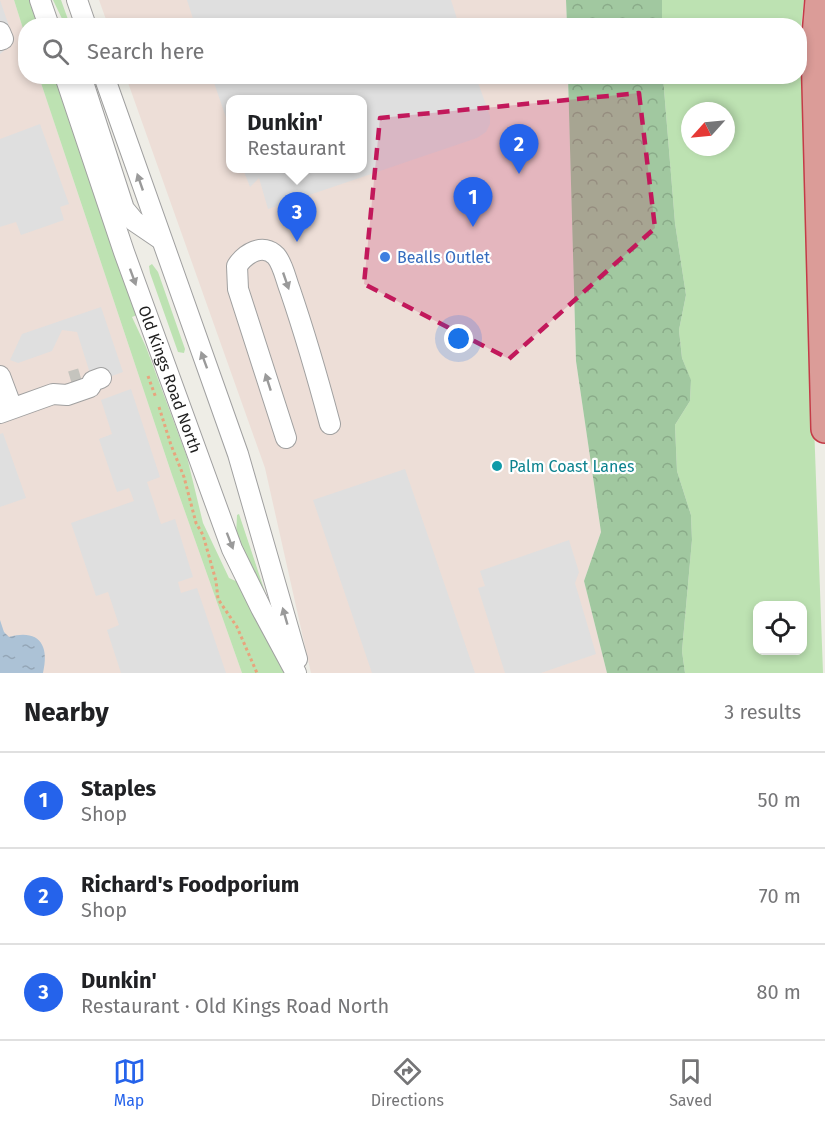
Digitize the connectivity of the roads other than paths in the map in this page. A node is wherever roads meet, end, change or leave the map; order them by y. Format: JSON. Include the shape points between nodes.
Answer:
{"nodes":[{"id":1,"x":40,"y":0,"type":"edge"},
{"id":2,"x":77,"y":0,"type":"edge"},
{"id":3,"x":819,"y":0,"type":"edge"},
{"id":4,"x":46,"y":18,"type":"edge"},
{"id":5,"x":83,"y":18,"type":"edge"},
{"id":6,"x":0,"y":32,"type":"edge"},
{"id":7,"x":0,"y":40,"type":"edge"},
{"id":8,"x":68,"y":84,"type":"edge"},
{"id":9,"x":84,"y":84,"type":"edge"},
{"id":10,"x":107,"y":84,"type":"edge"},
{"id":11,"x":159,"y":238,"type":"junction"},
{"id":12,"x":0,"y":376,"type":"edge"},
{"id":13,"x":86,"y":380,"type":"tunnel mouth"},
{"id":14,"x":6,"y":410,"type":"edge"},
{"id":15,"x":330,"y":423,"type":"dead end"},
{"id":16,"x":825,"y":429,"type":"edge"},
{"id":17,"x":286,"y":438,"type":"dead end"},
{"id":18,"x":298,"y":673,"type":"edge"}],
"edges":[{"from":1,"to":4,"type":"street"},
{"from":2,"to":5,"type":"street"},
{"from":3,"to":16,"type":"highway","via":[[815,47]]},
{"from":6,"to":7,"type":"street"},
{"from":8,"to":18,"type":"street","name":"Old Kings Road North","one_way":true,"via":[[232,549]]},
{"from":9,"to":11,"type":"street","via":[[124,209]]},
{"from":11,"to":10,"type":"street","name":"Old Kings Road North","one_way":true},
{"from":18,"to":11,"type":"street","name":"Old Kings Road North","one_way":true,"via":[[238,454]]},
{"from":12,"to":14,"type":"street"},
{"from":13,"to":14,"type":"street","via":[[90,387],[67,395],[53,394]]},
{"from":17,"to":15,"type":"street","one_way":true,"via":[[238,289],[237,266],[254,251],[275,255],[281,266]]}]}
